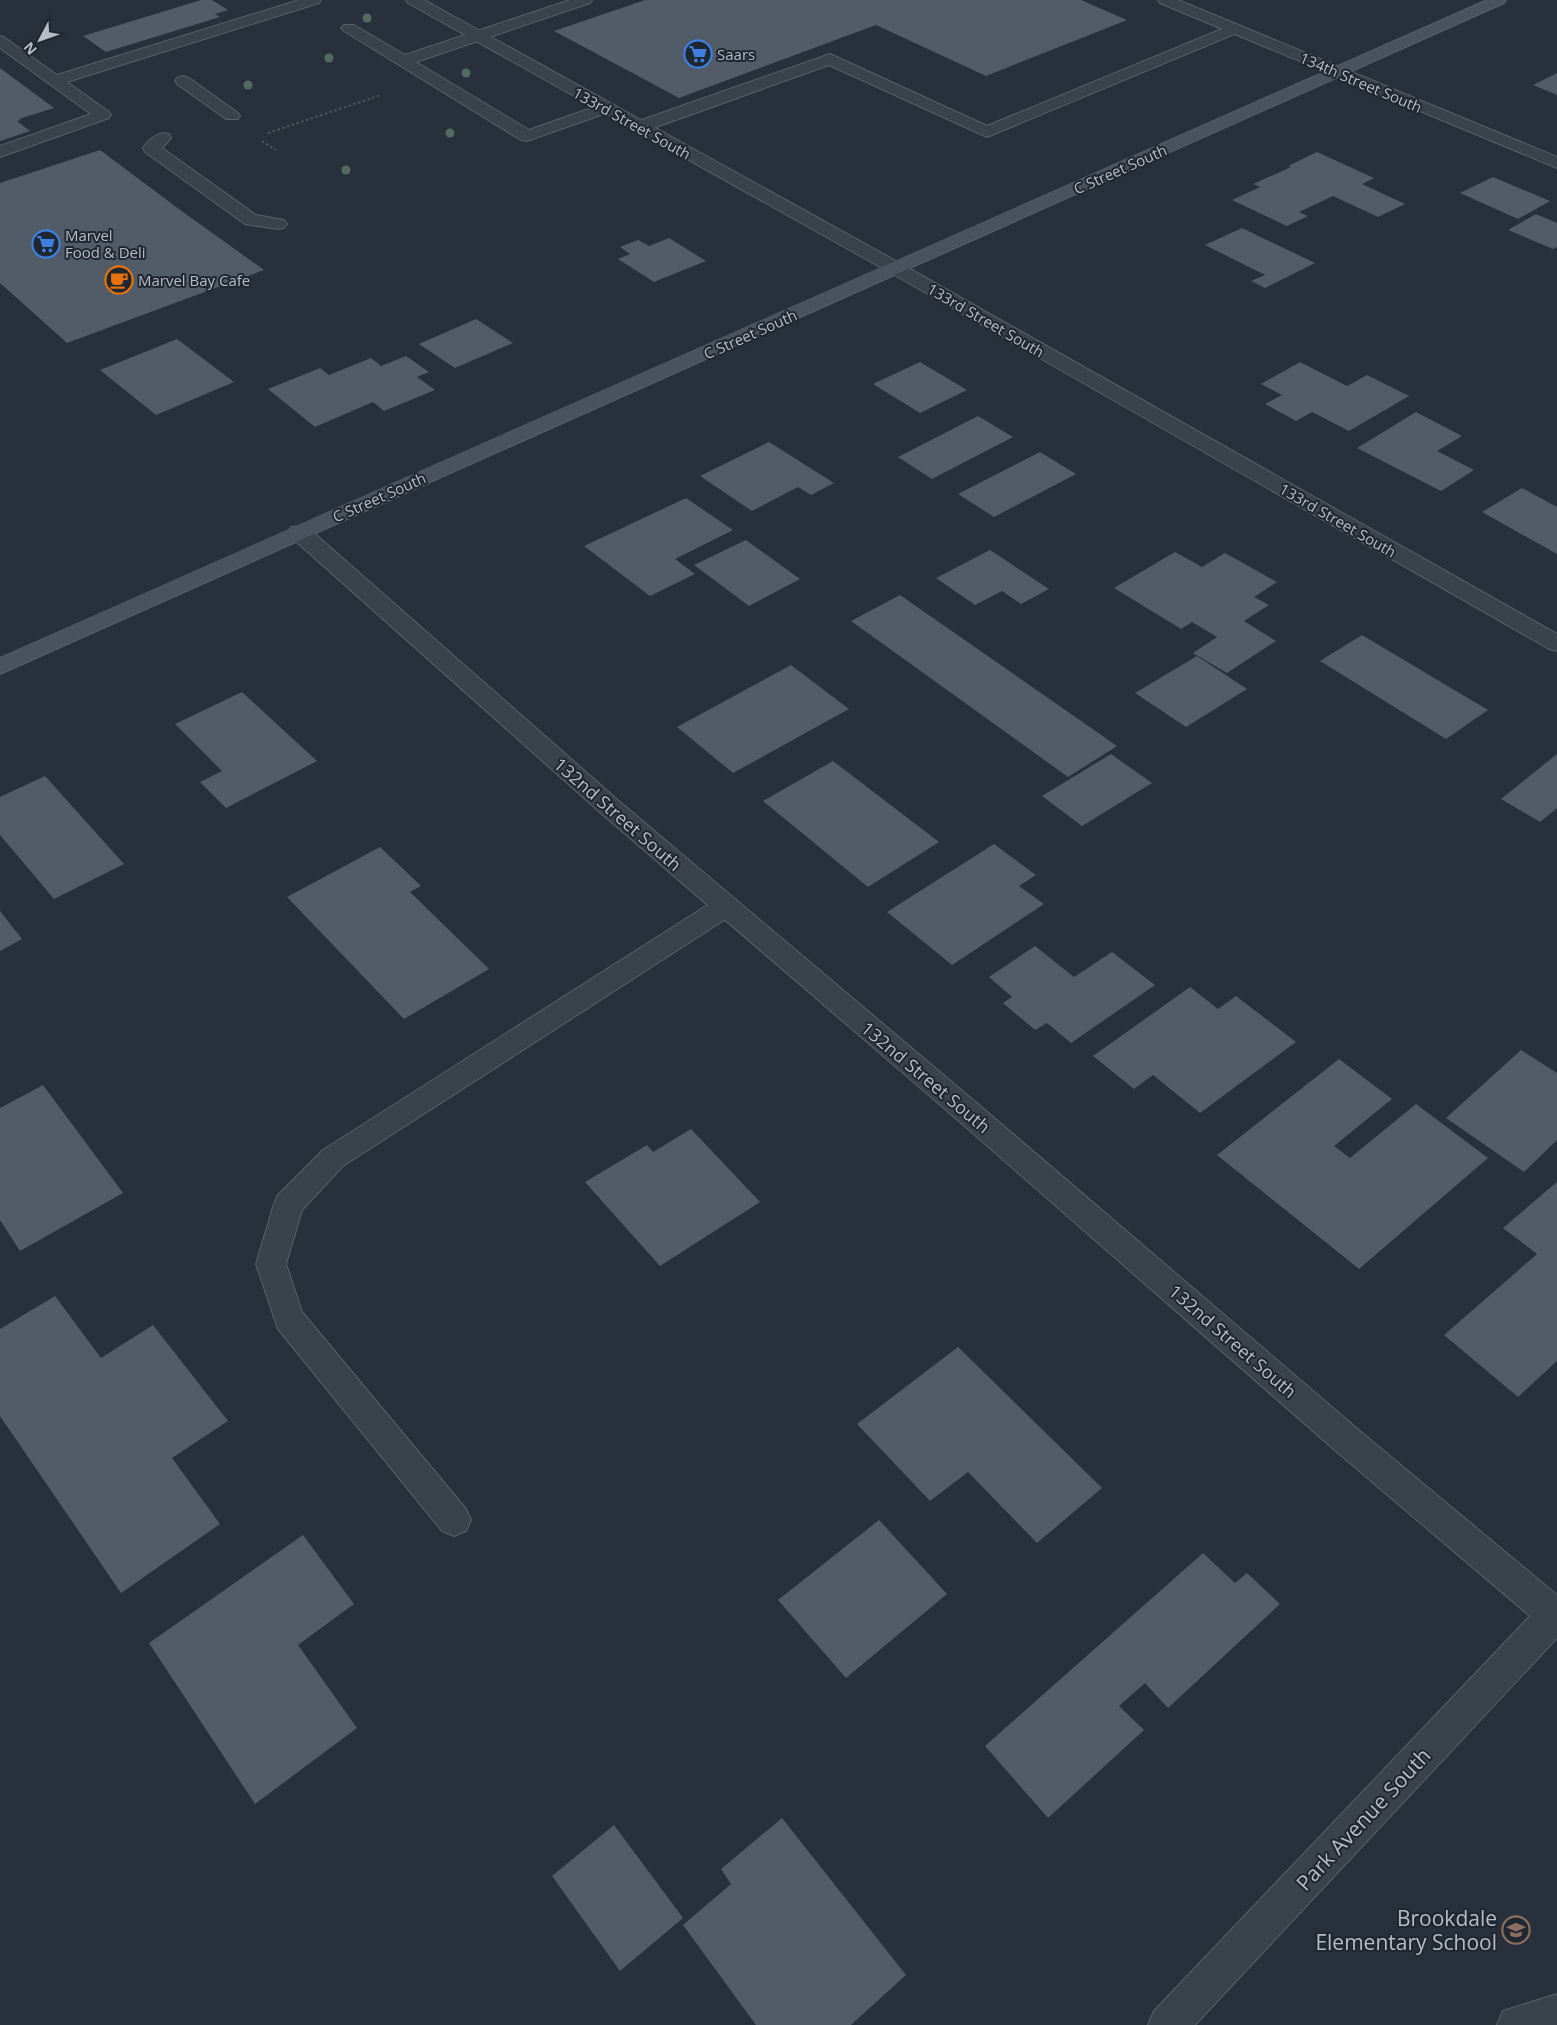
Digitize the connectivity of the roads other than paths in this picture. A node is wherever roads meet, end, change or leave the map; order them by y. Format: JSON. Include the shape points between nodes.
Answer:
{"nodes":[{"id":1,"x":314,"y":0,"type":"edge"},
{"id":2,"x":413,"y":0,"type":"edge"},
{"id":3,"x":585,"y":0,"type":"edge"},
{"id":4,"x":1165,"y":0,"type":"edge"},
{"id":5,"x":1499,"y":0,"type":"edge"},
{"id":6,"x":349,"y":28,"type":"dead end"},
{"id":7,"x":1234,"y":29,"type":"junction"},
{"id":8,"x":478,"y":37,"type":"junction"},
{"id":9,"x":0,"y":41,"type":"edge"},
{"id":10,"x":404,"y":61,"type":"junction"},
{"id":11,"x":1337,"y":72,"type":"junction"},
{"id":12,"x":183,"y":81,"type":"dead end"},
{"id":13,"x":55,"y":82,"type":"junction"},
{"id":14,"x":606,"y":108,"type":"junction"},
{"id":15,"x":232,"y":116,"type":"dead end"},
{"id":16,"x":639,"y":127,"type":"junction"},
{"id":17,"x":163,"y":138,"type":"dead end"},
{"id":18,"x":0,"y":152,"type":"edge"},
{"id":19,"x":1557,"y":164,"type":"edge"},
{"id":20,"x":278,"y":224,"type":"dead end"},
{"id":21,"x":897,"y":269,"type":"junction"},
{"id":22,"x":299,"y":532,"type":"junction"},
{"id":23,"x":1557,"y":644,"type":"edge"},
{"id":24,"x":0,"y":667,"type":"edge"},
{"id":25,"x":726,"y":906,"type":"junction"},
{"id":26,"x":454,"y":1520,"type":"dead end"},
{"id":27,"x":1556,"y":1615,"type":"edge"},
{"id":28,"x":1557,"y":2014,"type":"edge"},
{"id":29,"x":1168,"y":2025,"type":"edge"},
{"id":30,"x":1517,"y":2025,"type":"edge"}],
"edges":[{"from":1,"to":13,"type":"street"},
{"from":2,"to":8,"type":"street","name":"133rd Street South"},
{"from":3,"to":8,"type":"street"},
{"from":4,"to":7,"type":"street","name":"134th Street South"},
{"from":5,"to":11,"type":"street","name":"C Street South"},
{"from":6,"to":10,"type":"street"},
{"from":7,"to":11,"type":"street","name":"134th Street South"},
{"from":7,"to":16,"type":"street","via":[[986,132],[830,59]]},
{"from":8,"to":10,"type":"street"},
{"from":8,"to":14,"type":"street","name":"133rd Street South"},
{"from":9,"to":13,"type":"street"},
{"from":10,"to":14,"type":"street","via":[[527,136]]},
{"from":11,"to":19,"type":"street","name":"134th Street South"},
{"from":11,"to":21,"type":"street","name":"C Street South"},
{"from":12,"to":15,"type":"street"},
{"from":13,"to":18,"type":"street","via":[[103,115]]},
{"from":14,"to":16,"type":"street","name":"133rd Street South"},
{"from":16,"to":21,"type":"street","name":"133rd Street South"},
{"from":17,"to":20,"type":"street","via":[[151,148],[251,220]]},
{"from":21,"to":22,"type":"street","name":"C Street South"},
{"from":21,"to":23,"type":"street","name":"133rd Street South"},
{"from":22,"to":24,"type":"street","name":"C Street South"},
{"from":22,"to":25,"type":"street","name":"132nd Street South"},
{"from":25,"to":26,"type":"street","via":[[333,1158],[289,1204],[271,1264],[289,1319]]},
{"from":25,"to":27,"type":"street","name":"132nd Street South","via":[[1342,1436]]},
{"from":27,"to":29,"type":"street","name":"Park Avenue South"},
{"from":28,"to":30,"type":"street"}]}
